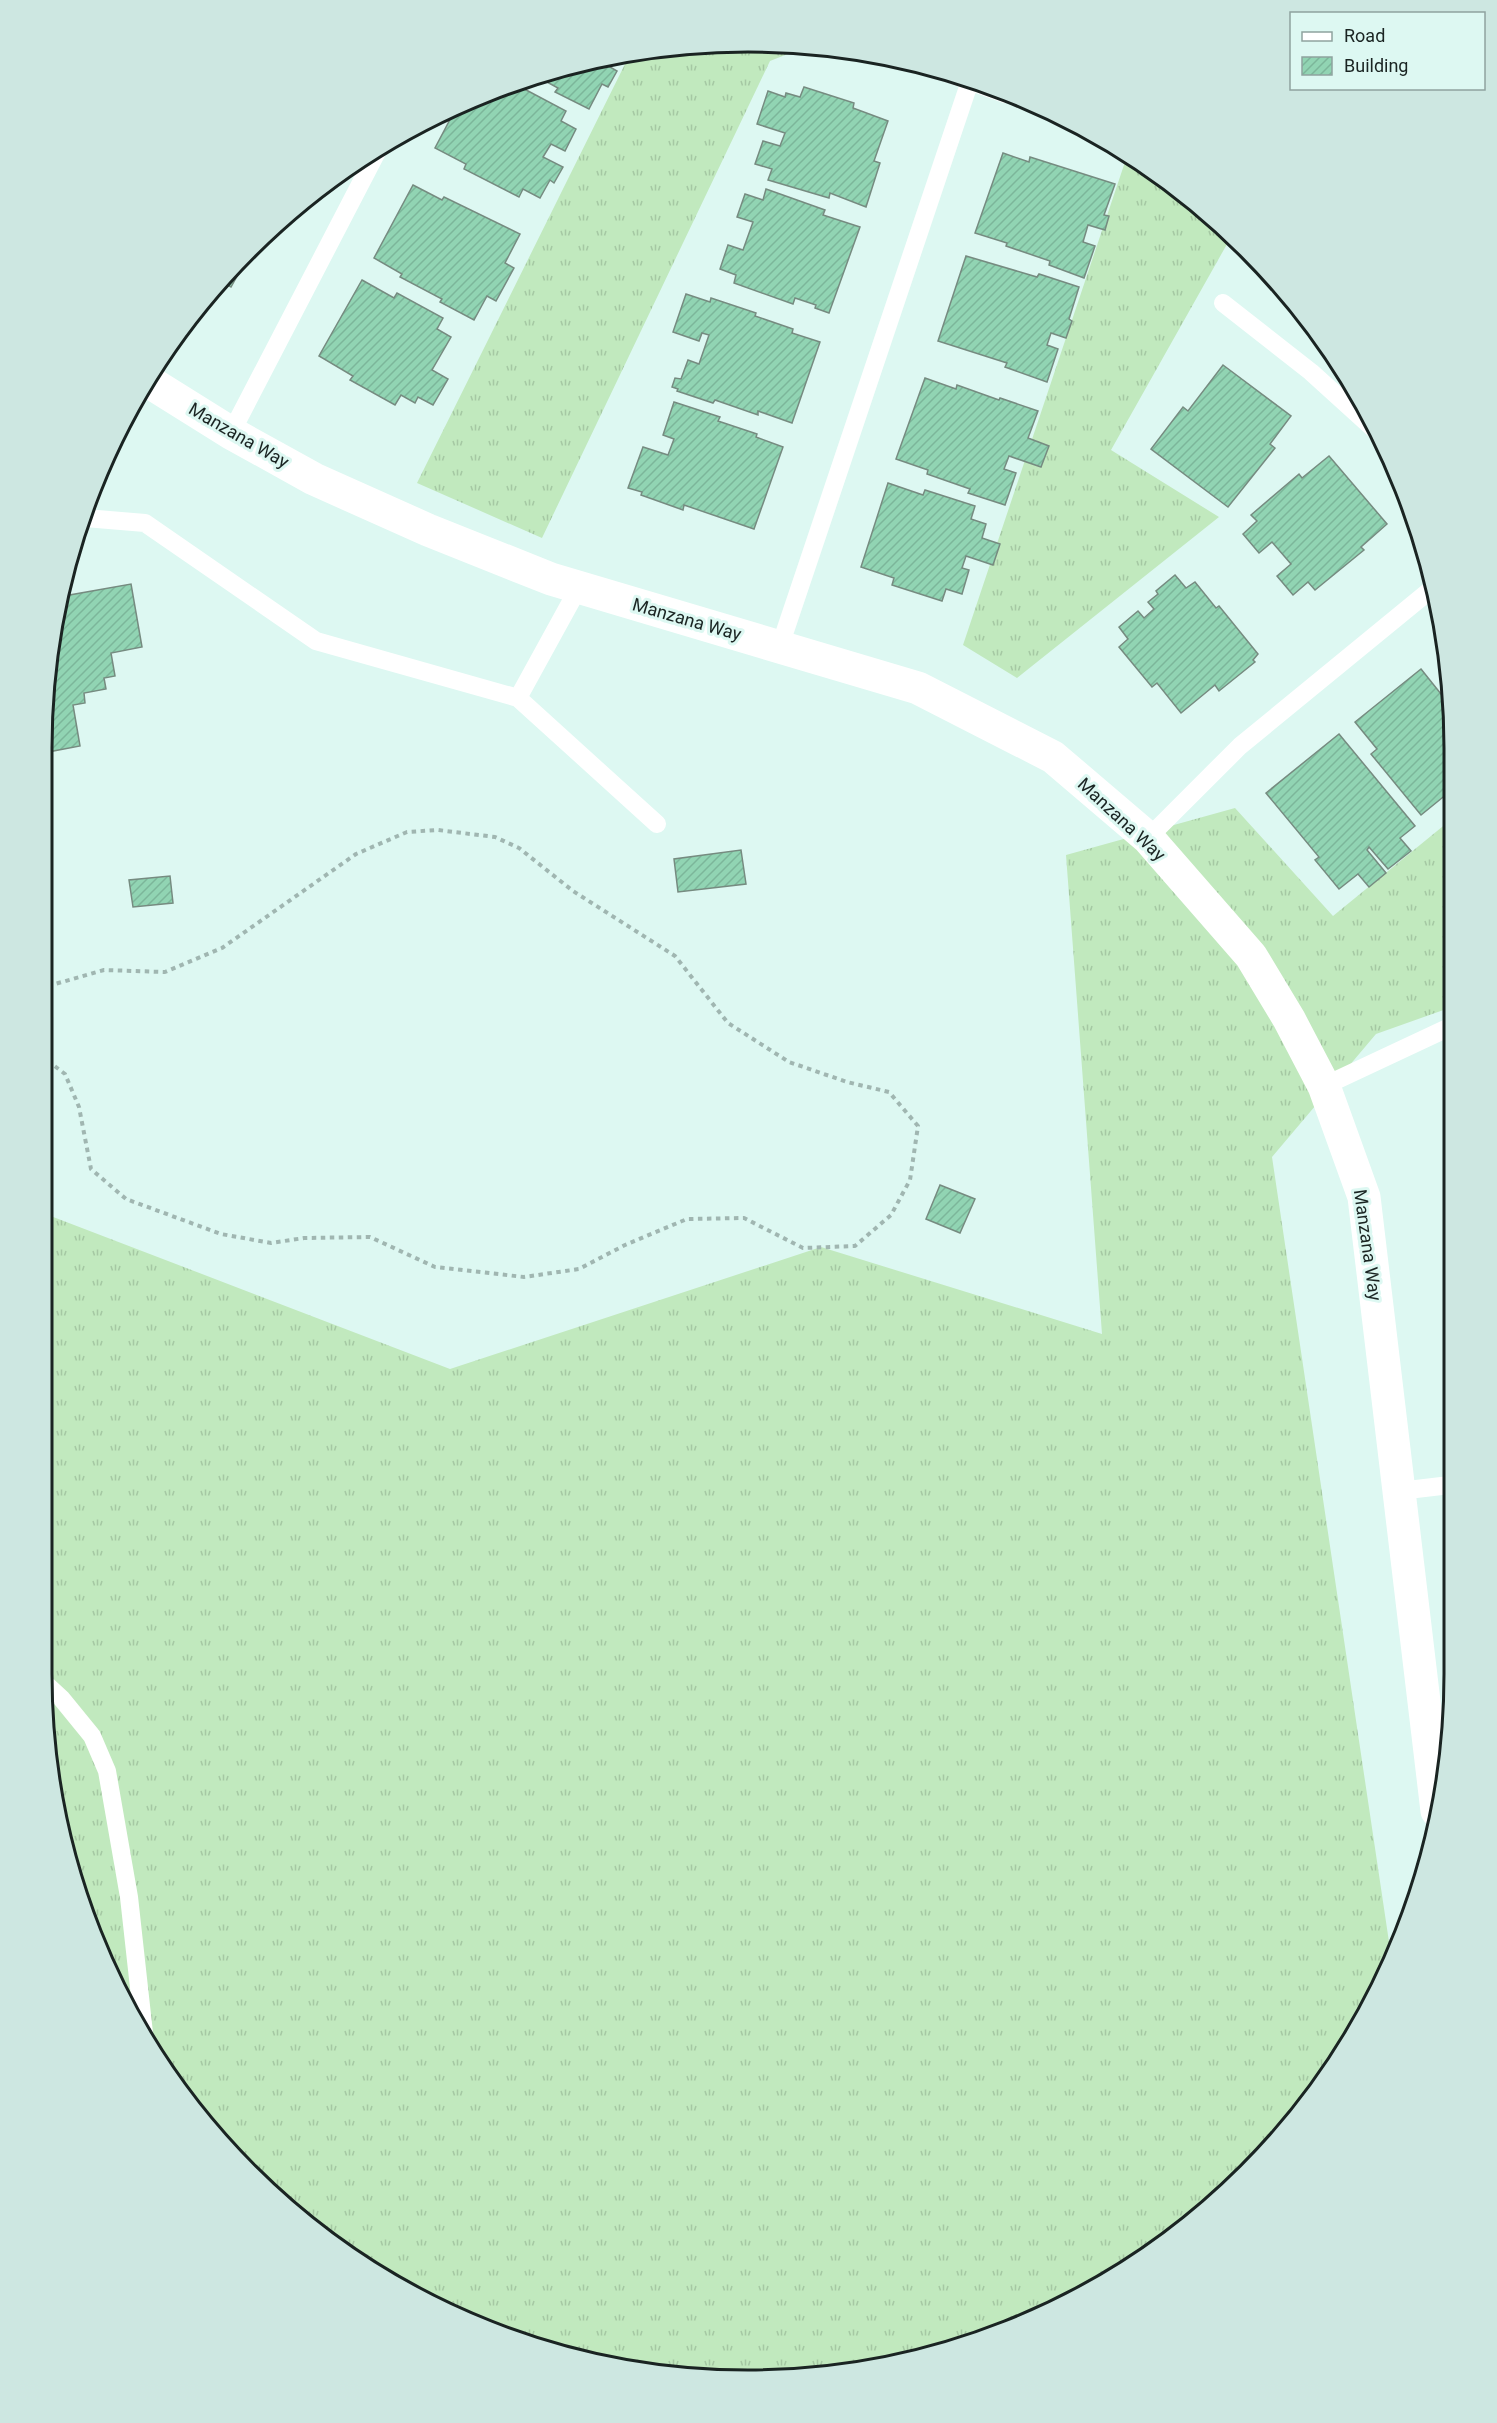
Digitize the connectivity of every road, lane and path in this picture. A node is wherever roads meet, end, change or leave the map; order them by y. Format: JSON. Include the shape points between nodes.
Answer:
{"nodes":[{"id":1,"x":968,"y":88,"type":"edge"},
{"id":2,"x":370,"y":165,"type":"edge"},
{"id":3,"x":1223,"y":303,"type":"dead end"},
{"id":4,"x":155,"y":386,"type":"edge"},
{"id":5,"x":1360,"y":416,"type":"edge"},
{"id":6,"x":231,"y":433,"type":"junction"},
{"id":7,"x":91,"y":519,"type":"edge"},
{"id":8,"x":579,"y":587,"type":"junction"},
{"id":9,"x":1426,"y":592,"type":"edge"},
{"id":10,"x":780,"y":646,"type":"junction"},
{"id":11,"x":518,"y":698,"type":"junction"},
{"id":12,"x":657,"y":824,"type":"dead end"},
{"id":13,"x":1148,"y":838,"type":"junction"},
{"id":14,"x":52,"y":986,"type":"edge"},
{"id":15,"x":1444,"y":1029,"type":"edge"},
{"id":16,"x":52,"y":1064,"type":"edge"},
{"id":17,"x":1324,"y":1086,"type":"junction"},
{"id":18,"x":1444,"y":1486,"type":"edge"},
{"id":19,"x":1399,"y":1491,"type":"junction"},
{"id":20,"x":53,"y":1690,"type":"edge"},
{"id":21,"x":1435,"y":1790,"type":"edge"},
{"id":22,"x":142,"y":2015,"type":"edge"}],
"edges":[{"from":1,"to":10,"type":"lane"},
{"from":2,"to":6,"type":"lane"},
{"from":3,"to":5,"type":"lane"},
{"from":4,"to":6,"type":"street","name":"Manzana Way"},
{"from":6,"to":8,"type":"street","name":"Manzana Way","via":[[314,479],[428,530]]},
{"from":7,"to":11,"type":"lane","via":[[145,523],[316,641]]},
{"from":8,"to":10,"type":"street","name":"Manzana Way"},
{"from":8,"to":11,"type":"lane"},
{"from":9,"to":13,"type":"lane","via":[[1240,746]]},
{"from":10,"to":13,"type":"street","name":"Manzana Way","via":[[918,688],[1053,757]]},
{"from":11,"to":12,"type":"lane"},
{"from":13,"to":17,"type":"street","name":"Manzana Way","via":[[1251,957]]},
{"from":14,"to":16,"type":"path","via":[[104,970],[165,972],[222,948],[356,854],[407,832],[438,830],[495,837],[519,848],[573,891],[675,956],[728,1023],[789,1062],[889,1092],[918,1126],[910,1180],[891,1215],[855,1246],[803,1248],[744,1218],[687,1219],[579,1269],[524,1277],[435,1267],[370,1237],[271,1243],[221,1234],[126,1199],[91,1169],[79,1107],[65,1074]]},
{"from":15,"to":17,"type":"lane"},
{"from":17,"to":19,"type":"street","name":"Manzana Way","via":[[1364,1197]]},
{"from":18,"to":19,"type":"lane"},
{"from":19,"to":21,"type":"street","name":"Manzana Way"},
{"from":20,"to":22,"type":"lane","via":[[92,1736],[107,1771],[129,1898]]}]}
